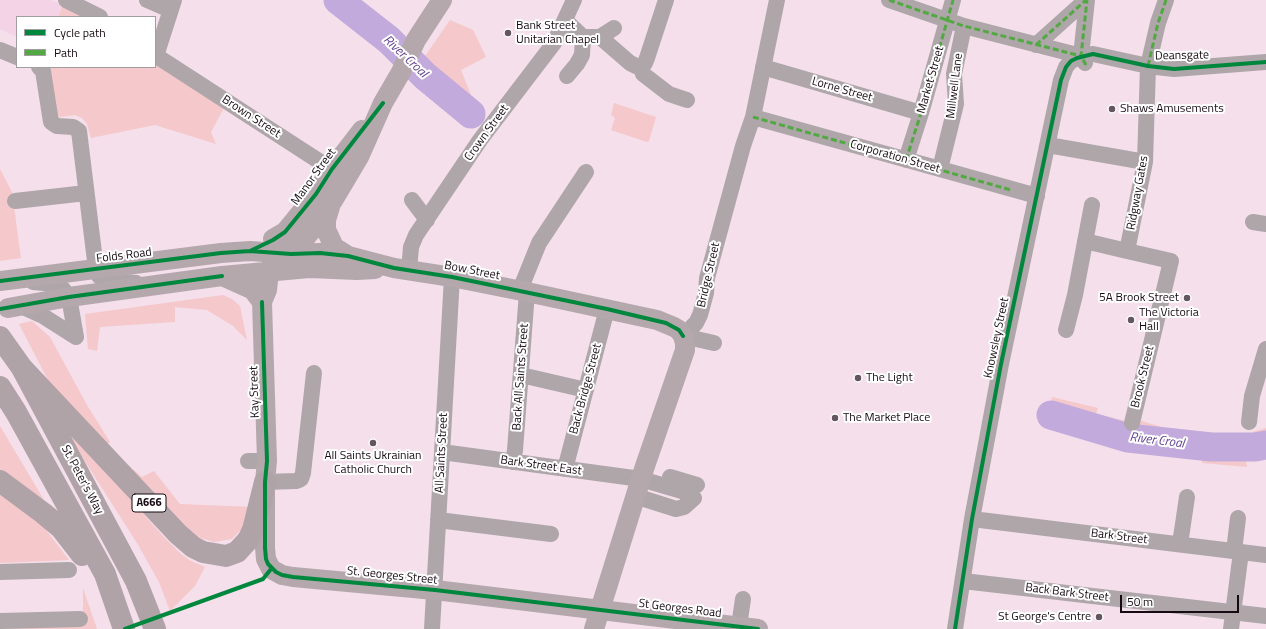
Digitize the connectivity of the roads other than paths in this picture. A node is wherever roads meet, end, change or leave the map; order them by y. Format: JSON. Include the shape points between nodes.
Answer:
{"nodes":[{"id":1,"x":66,"y":0,"type":"edge"},
{"id":2,"x":147,"y":0,"type":"edge"},
{"id":3,"x":442,"y":0,"type":"edge"},
{"id":4,"x":574,"y":0,"type":"edge"},
{"id":5,"x":666,"y":0,"type":"edge"},
{"id":6,"x":777,"y":0,"type":"edge"},
{"id":7,"x":889,"y":0,"type":"edge"},
{"id":8,"x":953,"y":0,"type":"edge"},
{"id":9,"x":1086,"y":0,"type":"edge"},
{"id":10,"x":1166,"y":0,"type":"edge"},
{"id":11,"x":172,"y":5,"type":"edge"},
{"id":12,"x":98,"y":16,"type":"edge"},
{"id":13,"x":565,"y":20,"type":"junction"},
{"id":14,"x":948,"y":21,"type":"junction"},
{"id":15,"x":964,"y":26,"type":"junction"},
{"id":16,"x":614,"y":28,"type":"dead end"},
{"id":17,"x":600,"y":36,"type":"junction"},
{"id":18,"x":584,"y":37,"type":"junction"},
{"id":19,"x":1036,"y":45,"type":"junction"},
{"id":20,"x":0,"y":50,"type":"edge"},
{"id":21,"x":156,"y":52,"type":"edge"},
{"id":22,"x":156,"y":56,"type":"edge"},
{"id":23,"x":16,"y":57,"type":"edge"},
{"id":24,"x":1081,"y":60,"type":"junction"},
{"id":25,"x":1262,"y":65,"type":"edge"},
{"id":26,"x":641,"y":66,"type":"junction"},
{"id":27,"x":1148,"y":66,"type":"junction"},
{"id":28,"x":763,"y":67,"type":"junction"},
{"id":29,"x":40,"y":68,"type":"edge"},
{"id":30,"x":567,"y":76,"type":"dead end"},
{"id":31,"x":687,"y":100,"type":"dead end"},
{"id":32,"x":921,"y":113,"type":"junction"},
{"id":33,"x":752,"y":117,"type":"junction"},
{"id":34,"x":1048,"y":145,"type":"junction"},
{"id":35,"x":906,"y":160,"type":"junction"},
{"id":36,"x":1145,"y":162,"type":"junction"},
{"id":37,"x":940,"y":169,"type":"junction"},
{"id":38,"x":586,"y":172,"type":"dead end"},
{"id":39,"x":339,"y":174,"type":"junction"},
{"id":40,"x":86,"y":193,"type":"junction"},
{"id":41,"x":1037,"y":196,"type":"junction"},
{"id":42,"x":412,"y":200,"type":"dead end"},
{"id":43,"x":15,"y":201,"type":"dead end"},
{"id":44,"x":1092,"y":204,"type":"dead end"},
{"id":45,"x":330,"y":205,"type":"junction"},
{"id":46,"x":427,"y":220,"type":"junction"},
{"id":47,"x":285,"y":232,"type":"junction"},
{"id":48,"x":1085,"y":241,"type":"junction"},
{"id":49,"x":250,"y":251,"type":"junction"},
{"id":50,"x":1127,"y":251,"type":"junction"},
{"id":51,"x":348,"y":256,"type":"junction"},
{"id":52,"x":279,"y":259,"type":"junction"},
{"id":53,"x":309,"y":268,"type":"junction"},
{"id":54,"x":96,"y":269,"type":"junction"},
{"id":55,"x":402,"y":269,"type":"junction"},
{"id":56,"x":222,"y":276,"type":"junction"},
{"id":57,"x":452,"y":276,"type":"junction"},
{"id":58,"x":4,"y":281,"type":"edge"},
{"id":59,"x":160,"y":285,"type":"junction"},
{"id":60,"x":524,"y":291,"type":"junction"},
{"id":61,"x":69,"y":297,"type":"junction"},
{"id":62,"x":262,"y":302,"type":"junction"},
{"id":63,"x":15,"y":307,"type":"joint"},
{"id":64,"x":607,"y":309,"type":"junction"},
{"id":65,"x":1066,"y":330,"type":"dead end"},
{"id":66,"x":683,"y":336,"type":"junction"},
{"id":67,"x":0,"y":337,"type":"edge"},
{"id":68,"x":714,"y":343,"type":"dead end"},
{"id":69,"x":1266,"y":352,"type":"edge"},
{"id":70,"x":22,"y":368,"type":"junction"},
{"id":71,"x":314,"y":373,"type":"dead end"},
{"id":72,"x":521,"y":375,"type":"junction"},
{"id":73,"x":0,"y":387,"type":"edge"},
{"id":74,"x":586,"y":390,"type":"junction"},
{"id":75,"x":1259,"y":397,"type":"edge"},
{"id":76,"x":1249,"y":422,"type":"dead end"},
{"id":77,"x":1132,"y":423,"type":"dead end"},
{"id":78,"x":442,"y":452,"type":"junction"},
{"id":79,"x":512,"y":462,"type":"junction"},
{"id":80,"x":260,"y":468,"type":"junction"},
{"id":81,"x":565,"y":469,"type":"junction"},
{"id":82,"x":0,"y":481,"type":"edge"},
{"id":83,"x":640,"y":483,"type":"junction"},
{"id":84,"x":1187,"y":497,"type":"dead end"},
{"id":85,"x":1238,"y":518,"type":"dead end"},
{"id":86,"x":972,"y":519,"type":"junction"},
{"id":87,"x":438,"y":520,"type":"junction"},
{"id":88,"x":551,"y":534,"type":"dead end"},
{"id":89,"x":1180,"y":544,"type":"junction"},
{"id":90,"x":1238,"y":551,"type":"junction"},
{"id":91,"x":1266,"y":555,"type":"edge"},
{"id":92,"x":69,"y":570,"type":"dead end"},
{"id":93,"x":0,"y":572,"type":"edge"},
{"id":94,"x":963,"y":581,"type":"junction"},
{"id":95,"x":435,"y":590,"type":"junction"},
{"id":96,"x":743,"y":599,"type":"dead end"},
{"id":97,"x":600,"y":609,"type":"junction"},
{"id":98,"x":1233,"y":612,"type":"junction"},
{"id":99,"x":1266,"y":616,"type":"edge"},
{"id":100,"x":80,"y":619,"type":"dead end"},
{"id":101,"x":0,"y":621,"type":"edge"},
{"id":102,"x":739,"y":626,"type":"junction"},
{"id":103,"x":120,"y":629,"type":"edge"},
{"id":104,"x":124,"y":629,"type":"edge"},
{"id":105,"x":155,"y":629,"type":"edge"},
{"id":106,"x":432,"y":629,"type":"edge"},
{"id":107,"x":594,"y":629,"type":"edge"},
{"id":108,"x":758,"y":629,"type":"edge"},
{"id":109,"x":955,"y":629,"type":"edge"},
{"id":110,"x":1231,"y":629,"type":"edge"}],
"edges":[{"from":1,"to":12,"type":"street"},
{"from":2,"to":11,"type":"street"},
{"from":3,"to":39,"type":"main road","name":"Manor Street","via":[[416,40],[365,144]]},
{"from":4,"to":13,"type":"street","name":"Crown Street"},
{"from":5,"to":26,"type":"street","via":[[647,58]]},
{"from":6,"to":28,"type":"street","name":"Bridge Street"},
{"from":7,"to":14,"type":"street","name":"Deansgate"},
{"from":8,"to":14,"type":"street","name":"Market Street"},
{"from":9,"to":19,"type":"street"},
{"from":9,"to":24,"type":"street"},
{"from":10,"to":27,"type":"street","name":"Ridgway Gates"},
{"from":11,"to":21,"type":"street"},
{"from":13,"to":18,"type":"street"},
{"from":13,"to":46,"type":"street","name":"Crown Street","via":[[554,43],[480,140]]},
{"from":14,"to":15,"type":"street","name":"Deansgate"},
{"from":14,"to":32,"type":"street","name":"Market Street"},
{"from":15,"to":19,"type":"street","name":"Deansgate"},
{"from":15,"to":37,"type":"street","name":"Millwell Lane","via":[[954,74],[956,104]]},
{"from":16,"to":17,"type":"street"},
{"from":17,"to":18,"type":"street"},
{"from":17,"to":26,"type":"street","via":[[630,63]]},
{"from":18,"to":30,"type":"street","via":[[582,55]]},
{"from":19,"to":24,"type":"street","name":"Deansgate"},
{"from":20,"to":23,"type":"street"},
{"from":22,"to":39,"type":"street","name":"Brown Street"},
{"from":24,"to":27,"type":"street","name":"Deansgate","via":[[1098,54]]},
{"from":24,"to":34,"type":"street","name":"Knowsley Street","via":[[1071,61],[1066,67]]},
{"from":25,"to":27,"type":"street","name":"Deansgate","via":[[1174,69]]},
{"from":26,"to":31,"type":"street","via":[[643,74],[669,94]]},
{"from":27,"to":36,"type":"street","name":"Ridgway Gates"},
{"from":28,"to":32,"type":"street","name":"Lorne Street"},
{"from":28,"to":33,"type":"street","name":"Bridge Street"},
{"from":29,"to":40,"type":"street","via":[[43,71],[51,122],[79,131]]},
{"from":32,"to":35,"type":"street","name":"Market Street"},
{"from":33,"to":35,"type":"street","name":"Corporation Street"},
{"from":33,"to":66,"type":"street","name":"Bridge Street","via":[[707,278],[700,315]]},
{"from":34,"to":36,"type":"street"},
{"from":34,"to":41,"type":"street","name":"Knowsley Street"},
{"from":35,"to":37,"type":"street","name":"Corporation Street"},
{"from":36,"to":50,"type":"street","name":"Ridgway Gates"},
{"from":37,"to":41,"type":"street","name":"Corporation Street"},
{"from":38,"to":60,"type":"street","name":"Back All Saints Street","via":[[539,243]]},
{"from":39,"to":45,"type":"main road","name":"Manor Street"},
{"from":39,"to":47,"type":"main road","name":"Manor Street","via":[[311,199]]},
{"from":40,"to":43,"type":"street"},
{"from":40,"to":54,"type":"street"},
{"from":41,"to":86,"type":"street","name":"Knowsley Street","via":[[1001,364]]},
{"from":42,"to":46,"type":"street"},
{"from":44,"to":48,"type":"street"},
{"from":45,"to":51,"type":"main road","via":[[326,230],[334,247]]},
{"from":45,"to":52,"type":"main road","name":"Manor Street","via":[[316,225]]},
{"from":46,"to":55,"type":"street","name":"Crown Street","via":[[416,235]]},
{"from":47,"to":49,"type":"main road","name":"Manor Street"},
{"from":47,"to":52,"type":"main road"},
{"from":48,"to":50,"type":"street"},
{"from":48,"to":65,"type":"street"},
{"from":49,"to":52,"type":"main road","name":"Bow Street"},
{"from":49,"to":54,"type":"main road","name":"Folds Road"},
{"from":50,"to":77,"type":"street","name":"Brook Street","via":[[1171,261]]},
{"from":51,"to":52,"type":"main road","name":"Bow Street","via":[[320,253]]},
{"from":51,"to":55,"type":"main road","name":"Bow Street"},
{"from":52,"to":53,"type":"main road","name":"Bow Street"},
{"from":52,"to":53,"type":"main road","via":[[301,263]]},
{"from":52,"to":56,"type":"main road"},
{"from":52,"to":62,"type":"main road","name":"Kay Street"},
{"from":53,"to":55,"type":"main road","name":"Bow Street"},
{"from":54,"to":58,"type":"main road","name":"Folds Road"},
{"from":54,"to":59,"type":"street","via":[[104,280]]},
{"from":55,"to":57,"type":"main road","name":"Bow Street"},
{"from":56,"to":59,"type":"main road"},
{"from":56,"to":62,"type":"main road","via":[[253,290]]},
{"from":57,"to":60,"type":"main road","name":"Bow Street"},
{"from":57,"to":78,"type":"street","name":"All Saints Street"},
{"from":58,"to":61,"type":"street","via":[[55,284]]},
{"from":59,"to":61,"type":"main road"},
{"from":60,"to":64,"type":"main road","name":"Bow Street"},
{"from":60,"to":72,"type":"street","name":"Back All Saints Street"},
{"from":61,"to":63,"type":"main road"},
{"from":61,"to":63,"type":"street","via":[[76,337],[43,316]]},
{"from":62,"to":80,"type":"main road","name":"Kay Street"},
{"from":64,"to":66,"type":"main road","name":"Bow Street","via":[[666,323],[679,330]]},
{"from":64,"to":74,"type":"street","name":"Back Bridge Street"},
{"from":66,"to":68,"type":"street"},
{"from":66,"to":83,"type":"main road","via":[[685,343],[682,361]]},
{"from":67,"to":70,"type":"highway","name":"St. Peter's Way","number":"A666"},
{"from":69,"to":75,"type":"street"},
{"from":70,"to":80,"type":"highway","number":"A666","via":[[178,534],[203,552],[226,556],[237,552],[248,540],[253,530]]},
{"from":70,"to":105,"type":"highway","name":"St. Peter's Way","number":"A666","via":[[136,581]]},
{"from":71,"to":80,"type":"street","via":[[304,473],[301,479],[296,481]]},
{"from":72,"to":74,"type":"street"},
{"from":72,"to":79,"type":"street","name":"Back All Saints Street"},
{"from":73,"to":104,"type":"highway","name":"St. Peter's Way","via":[[105,574]]},
{"from":74,"to":81,"type":"street","name":"Back Bridge Street"},
{"from":75,"to":76,"type":"street"},
{"from":78,"to":79,"type":"street","name":"Bark Street East"},
{"from":78,"to":87,"type":"street","name":"All Saints Street"},
{"from":79,"to":81,"type":"street","name":"Bark Street East"},
{"from":80,"to":95,"type":"main road","name":"St. Georges Street","via":[[266,559],[276,572],[293,577]]},
{"from":81,"to":83,"type":"street","name":"Bark Street East"},
{"from":82,"to":103,"type":"highway","via":[[62,528],[99,581]]},
{"from":83,"to":83,"type":"street","via":[[696,491],[684,507],[676,509]]},
{"from":83,"to":97,"type":"main road"},
{"from":84,"to":89,"type":"street"},
{"from":85,"to":90,"type":"street"},
{"from":86,"to":89,"type":"street","name":"Bark Street"},
{"from":86,"to":94,"type":"street","name":"Knowsley Street"},
{"from":87,"to":88,"type":"street"},
{"from":87,"to":95,"type":"street","name":"All Saints Street"},
{"from":89,"to":90,"type":"street","name":"Bark Street"},
{"from":90,"to":91,"type":"street","name":"Bark Street"},
{"from":90,"to":98,"type":"street"},
{"from":92,"to":93,"type":"street"},
{"from":94,"to":98,"type":"street","name":"Back Bark Street"},
{"from":94,"to":109,"type":"street","name":"Knowsley Street"},
{"from":95,"to":97,"type":"main road","name":"St. Georges Street"},
{"from":95,"to":106,"type":"street","name":"All Saints Street"},
{"from":96,"to":102,"type":"street"},
{"from":97,"to":102,"type":"main road","name":"St Georges Road"},
{"from":97,"to":107,"type":"main road"},
{"from":98,"to":99,"type":"street","name":"Back Bark Street"},
{"from":98,"to":110,"type":"street"},
{"from":100,"to":101,"type":"street"},
{"from":102,"to":108,"type":"main road","name":"St Georges Road"}]}
